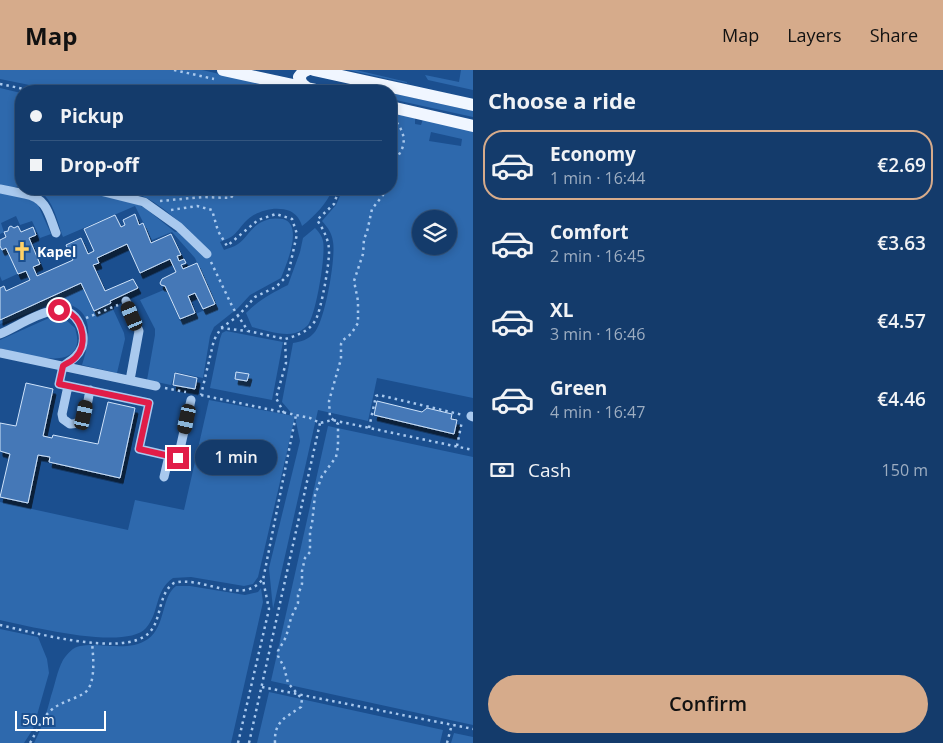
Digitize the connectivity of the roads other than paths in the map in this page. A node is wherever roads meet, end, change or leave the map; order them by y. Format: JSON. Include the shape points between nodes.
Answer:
{"nodes":[{"id":1,"x":223,"y":70,"type":"edge"},
{"id":2,"x":307,"y":70,"type":"edge"},
{"id":3,"x":314,"y":70,"type":"edge"},
{"id":4,"x":293,"y":85,"type":"edge"},
{"id":5,"x":303,"y":85,"type":"edge"},
{"id":6,"x":382,"y":85,"type":"edge"},
{"id":7,"x":397,"y":88,"type":"edge"},
{"id":8,"x":473,"y":105,"type":"edge"},
{"id":9,"x":397,"y":108,"type":"edge"},
{"id":10,"x":473,"y":126,"type":"edge"},
{"id":11,"x":0,"y":189,"type":"edge"},
{"id":12,"x":15,"y":190,"type":"edge"},
{"id":13,"x":32,"y":195,"type":"edge"},
{"id":14,"x":116,"y":195,"type":"edge"},
{"id":15,"x":56,"y":233,"type":"dead end"},
{"id":16,"x":207,"y":254,"type":"road end"},
{"id":17,"x":126,"y":302,"type":"road end"},
{"id":18,"x":0,"y":334,"type":"edge"},
{"id":19,"x":0,"y":353,"type":"edge"},
{"id":20,"x":63,"y":366,"type":"junction"},
{"id":21,"x":135,"y":381,"type":"junction"},
{"id":22,"x":68,"y":386,"type":"junction"},
{"id":23,"x":156,"y":386,"type":"road end"},
{"id":24,"x":90,"y":390,"type":"junction"},
{"id":25,"x":135,"y":400,"type":"junction"},
{"id":26,"x":191,"y":400,"type":"dead end"},
{"id":27,"x":169,"y":456,"type":"junction"},
{"id":28,"x":164,"y":477,"type":"dead end"}],
"edges":[{"from":1,"to":4,"type":"main road"},
{"from":2,"to":5,"type":"main road","via":[[299,77]]},
{"from":3,"to":6,"type":"main road"},
{"from":7,"to":8,"type":"main road"},
{"from":9,"to":10,"type":"main road"},
{"from":11,"to":12,"type":"street"},
{"from":13,"to":15,"type":"street","via":[[46,208]]},
{"from":14,"to":16,"type":"street","via":[[144,202]]},
{"from":17,"to":21,"type":"street","via":[[139,331]]},
{"from":18,"to":20,"type":"street","via":[[41,314],[59,310],[70,313],[82,329],[82,346],[76,357]]},
{"from":19,"to":20,"type":"street"},
{"from":20,"to":21,"type":"street"},
{"from":20,"to":22,"type":"street","via":[[59,384]]},
{"from":21,"to":23,"type":"street"},
{"from":21,"to":25,"type":"street"},
{"from":22,"to":24,"type":"street"},
{"from":22,"to":24,"type":"street","via":[[62,414],[70,424],[78,424],[83,418]]},
{"from":24,"to":25,"type":"street"},
{"from":25,"to":27,"type":"street","via":[[149,403],[139,449]]},
{"from":26,"to":27,"type":"street","via":[[178,458]]},
{"from":27,"to":28,"type":"street"}]}
